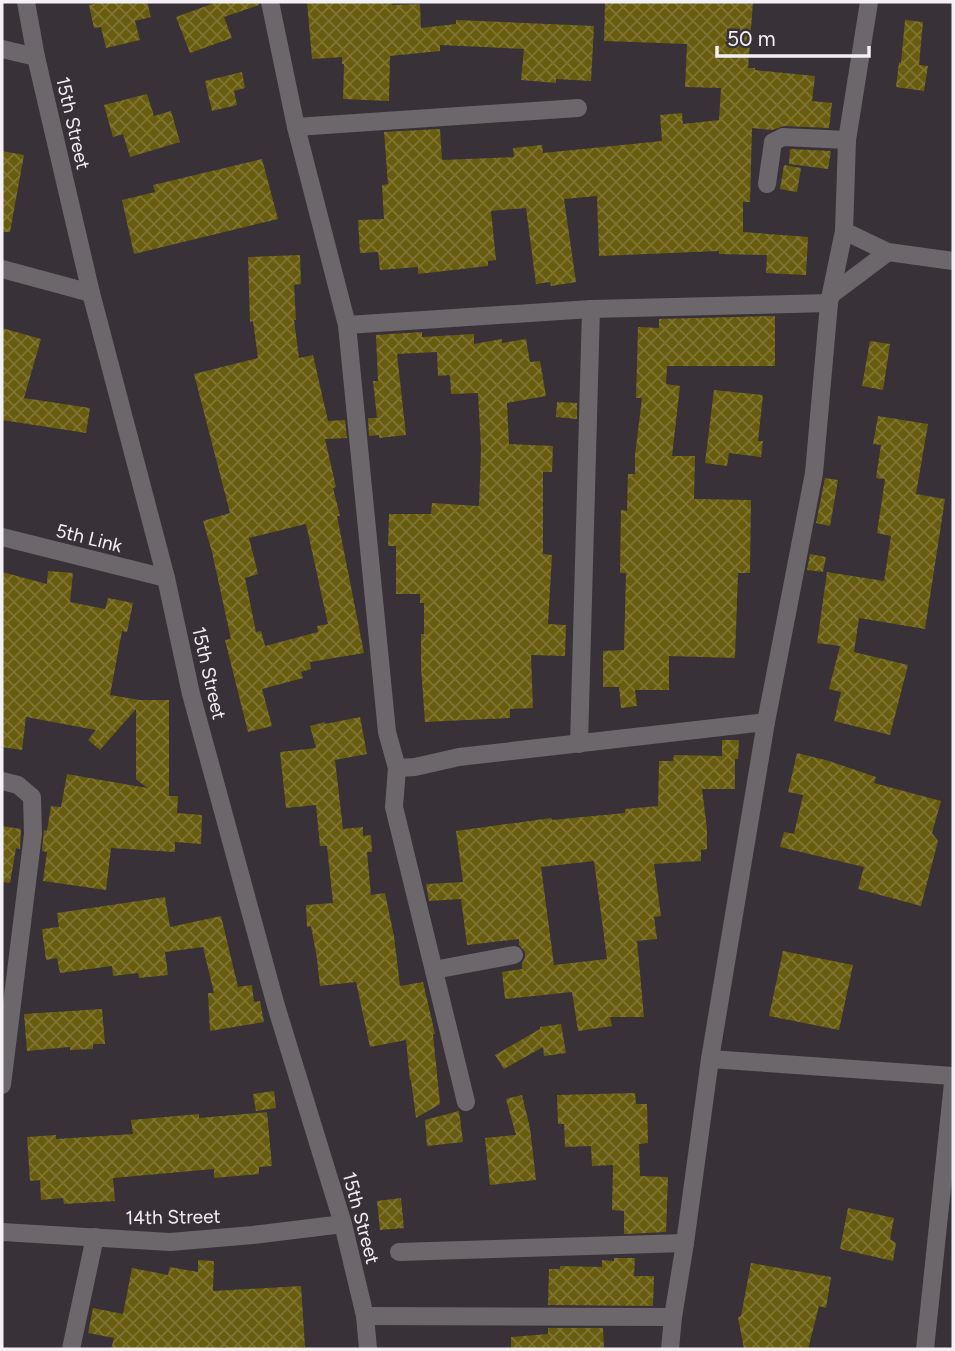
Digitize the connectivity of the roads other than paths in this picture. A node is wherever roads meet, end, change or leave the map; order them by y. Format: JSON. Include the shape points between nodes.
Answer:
{"nodes":[{"id":1,"x":26,"y":2,"type":"edge"},
{"id":2,"x":270,"y":2,"type":"edge"},
{"id":3,"x":869,"y":2,"type":"edge"},
{"id":4,"x":2,"y":49,"type":"edge"},
{"id":5,"x":36,"y":57,"type":"junction"},
{"id":6,"x":578,"y":108,"type":"dead end"},
{"id":7,"x":296,"y":127,"type":"junction"},
{"id":8,"x":847,"y":140,"type":"junction"},
{"id":9,"x":767,"y":184,"type":"dead end"},
{"id":10,"x":844,"y":231,"type":"junction"},
{"id":11,"x":888,"y":252,"type":"junction"},
{"id":12,"x":953,"y":261,"type":"edge"},
{"id":13,"x":2,"y":269,"type":"edge"},
{"id":14,"x":91,"y":293,"type":"junction"},
{"id":15,"x":831,"y":299,"type":"junction"},
{"id":16,"x":591,"y":309,"type":"junction"},
{"id":17,"x":347,"y":325,"type":"junction"},
{"id":18,"x":2,"y":537,"type":"edge"},
{"id":19,"x":166,"y":578,"type":"junction"},
{"id":20,"x":766,"y":722,"type":"junction"},
{"id":21,"x":579,"y":744,"type":"junction"},
{"id":22,"x":397,"y":768,"type":"junction"},
{"id":23,"x":2,"y":781,"type":"edge"},
{"id":24,"x":513,"y":955,"type":"dead end"},
{"id":25,"x":434,"y":970,"type":"junction"},
{"id":26,"x":710,"y":1059,"type":"junction"},
{"id":27,"x":953,"y":1076,"type":"edge"},
{"id":28,"x":953,"y":1083,"type":"edge"},
{"id":29,"x":2,"y":1085,"type":"edge"},
{"id":30,"x":466,"y":1102,"type":"dead end"},
{"id":31,"x":343,"y":1224,"type":"junction"},
{"id":32,"x":2,"y":1232,"type":"edge"},
{"id":33,"x":95,"y":1237,"type":"junction"},
{"id":34,"x":685,"y":1243,"type":"junction"},
{"id":35,"x":398,"y":1252,"type":"dead end"},
{"id":36,"x":365,"y":1316,"type":"junction"},
{"id":37,"x":673,"y":1317,"type":"junction"},
{"id":38,"x":71,"y":1349,"type":"edge"},
{"id":39,"x":368,"y":1349,"type":"edge"},
{"id":40,"x":670,"y":1349,"type":"edge"},
{"id":41,"x":925,"y":1349,"type":"edge"}],
"edges":[{"from":1,"to":5,"type":"street","name":"15th Street"},
{"from":2,"to":7,"type":"street"},
{"from":3,"to":8,"type":"street"},
{"from":4,"to":5,"type":"street"},
{"from":5,"to":14,"type":"street","name":"15th Street"},
{"from":6,"to":7,"type":"street"},
{"from":7,"to":17,"type":"street"},
{"from":8,"to":9,"type":"street","via":[[783,137],[773,142]]},
{"from":8,"to":10,"type":"street"},
{"from":10,"to":11,"type":"street"},
{"from":10,"to":15,"type":"street"},
{"from":11,"to":12,"type":"street"},
{"from":11,"to":15,"type":"street"},
{"from":13,"to":14,"type":"street"},
{"from":14,"to":19,"type":"street","name":"15th Street"},
{"from":15,"to":16,"type":"street"},
{"from":15,"to":20,"type":"street","via":[[814,473]]},
{"from":16,"to":17,"type":"street"},
{"from":16,"to":21,"type":"street"},
{"from":17,"to":22,"type":"street","via":[[387,732]]},
{"from":18,"to":19,"type":"street","name":"5th Link"},
{"from":19,"to":31,"type":"street","name":"15th Street","via":[[191,694],[276,1006]]},
{"from":20,"to":21,"type":"street"},
{"from":20,"to":26,"type":"street"},
{"from":21,"to":22,"type":"street"},
{"from":22,"to":25,"type":"street","via":[[394,807]]},
{"from":23,"to":29,"type":"street","via":[[18,785],[32,797],[33,834]]},
{"from":24,"to":25,"type":"street"},
{"from":25,"to":30,"type":"street"},
{"from":26,"to":27,"type":"street"},
{"from":26,"to":34,"type":"street"},
{"from":28,"to":41,"type":"street"},
{"from":31,"to":33,"type":"street","name":"14th Street","via":[[170,1242]]},
{"from":31,"to":36,"type":"street","name":"15th Street"},
{"from":32,"to":33,"type":"street","name":"14th Street"},
{"from":33,"to":38,"type":"street"},
{"from":34,"to":35,"type":"street"},
{"from":34,"to":37,"type":"street"},
{"from":36,"to":37,"type":"street"},
{"from":36,"to":39,"type":"street","name":"15th Street"},
{"from":37,"to":40,"type":"street"}]}
